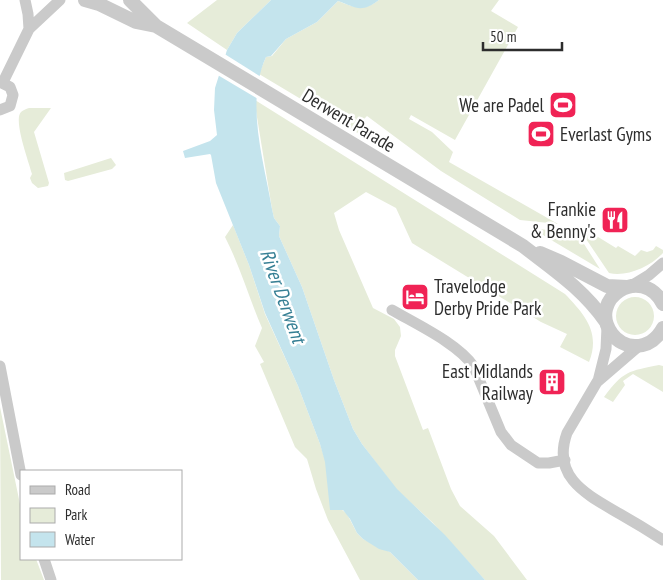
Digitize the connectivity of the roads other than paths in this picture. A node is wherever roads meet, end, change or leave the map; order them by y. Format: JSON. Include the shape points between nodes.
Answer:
{"nodes":[{"id":1,"x":25,"y":0,"type":"edge"},
{"id":2,"x":60,"y":0,"type":"edge"},
{"id":3,"x":85,"y":0,"type":"edge"},
{"id":4,"x":130,"y":0,"type":"edge"},
{"id":5,"x":159,"y":28,"type":"junction"},
{"id":6,"x":29,"y":29,"type":"junction"},
{"id":7,"x":2,"y":82,"type":"edge"},
{"id":8,"x":0,"y":110,"type":"edge"},
{"id":9,"x":523,"y":246,"type":"junction"},
{"id":10,"x":663,"y":262,"type":"edge"},
{"id":11,"x":629,"y":286,"type":"junction"},
{"id":12,"x":663,"y":302,"type":"edge"},
{"id":13,"x":392,"y":310,"type":"dead end"},
{"id":14,"x":607,"y":324,"type":"junction"},
{"id":15,"x":663,"y":328,"type":"edge"},
{"id":16,"x":643,"y":345,"type":"junction"},
{"id":17,"x":663,"y":348,"type":"edge"},
{"id":18,"x":0,"y":366,"type":"edge"},
{"id":19,"x":597,"y":382,"type":"junction"},
{"id":20,"x":565,"y":460,"type":"junction"},
{"id":21,"x":20,"y":470,"type":"edge"},
{"id":22,"x":663,"y":540,"type":"edge"},
{"id":23,"x":44,"y":560,"type":"edge"},
{"id":24,"x":51,"y":580,"type":"edge"}],
"edges":[{"from":1,"to":6,"type":"street"},
{"from":2,"to":6,"type":"street"},
{"from":3,"to":5,"type":"street","name":"Derwent Parade","via":[[136,22]]},
{"from":4,"to":5,"type":"street","name":"Derwent Parade"},
{"from":5,"to":9,"type":"street","name":"Derwent Parade"},
{"from":6,"to":7,"type":"street"},
{"from":7,"to":8,"type":"street","via":[[14,95],[10,106]]},
{"from":9,"to":11,"type":"street","name":"Derwent Parade","via":[[598,283]]},
{"from":9,"to":14,"type":"street","name":"Derwent Parade","via":[[589,299]]},
{"from":10,"to":11,"type":"street","via":[[649,275]]},
{"from":11,"to":12,"type":"street","name":"Derwent Parade","via":[[652,290]]},
{"from":11,"to":14,"type":"street","via":[[610,300]]},
{"from":13,"to":20,"type":"street","via":[[450,344],[469,360],[501,432],[514,449],[538,463]]},
{"from":14,"to":16,"type":"street","name":"Derwent Parade","via":[[620,342]]},
{"from":14,"to":19,"type":"street","via":[[606,349]]},
{"from":15,"to":16,"type":"street","via":[[656,338]]},
{"from":16,"to":17,"type":"street"},
{"from":16,"to":19,"type":"street"},
{"from":18,"to":21,"type":"street"},
{"from":19,"to":20,"type":"street","via":[[567,432]]},
{"from":20,"to":22,"type":"street","via":[[571,478],[584,492]]},
{"from":23,"to":24,"type":"street"}]}
